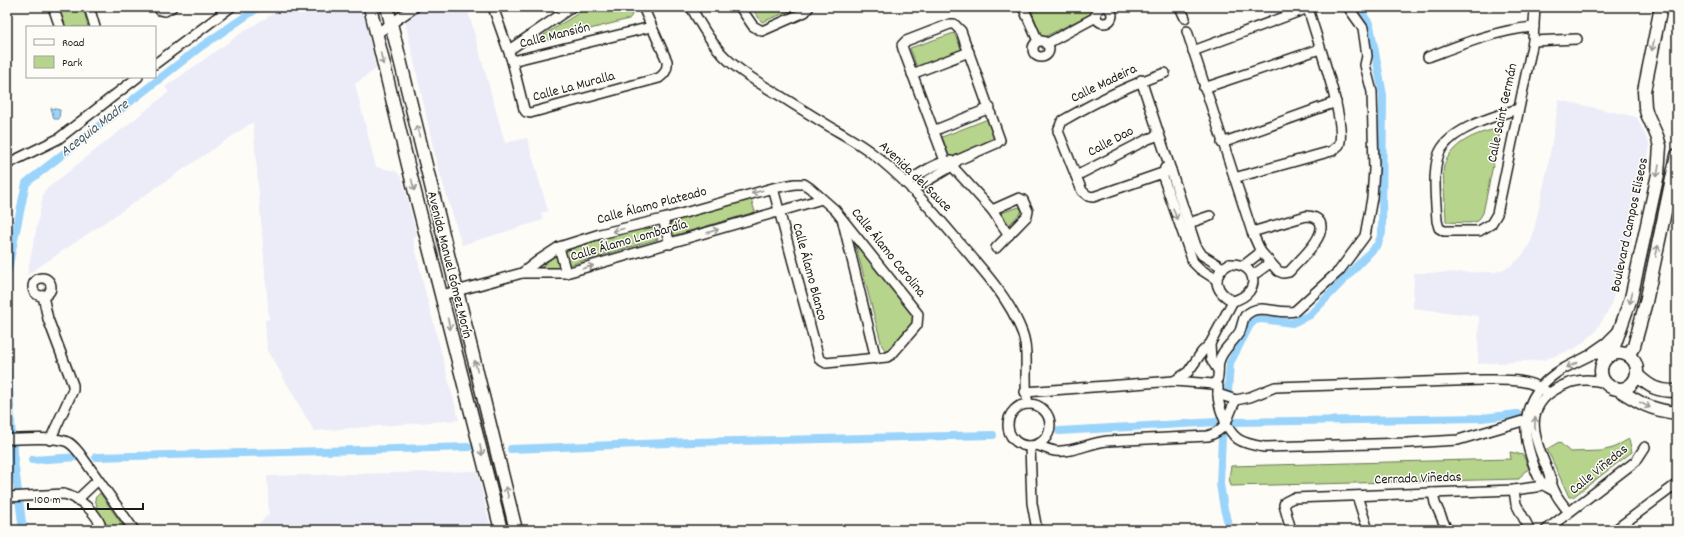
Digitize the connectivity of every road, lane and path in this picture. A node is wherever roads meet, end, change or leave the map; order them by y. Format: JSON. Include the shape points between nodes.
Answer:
{"nodes":[{"id":1,"x":53,"y":7,"type":"edge"},
{"id":2,"x":89,"y":7,"type":"edge"},
{"id":3,"x":172,"y":7,"type":"edge"},
{"id":4,"x":231,"y":7,"type":"edge"},
{"id":5,"x":370,"y":7,"type":"edge"},
{"id":6,"x":387,"y":7,"type":"edge"},
{"id":7,"x":415,"y":7,"type":"edge"},
{"id":8,"x":494,"y":7,"type":"edge"},
{"id":9,"x":572,"y":7,"type":"edge"},
{"id":10,"x":643,"y":7,"type":"edge"},
{"id":11,"x":691,"y":7,"type":"edge"},
{"id":12,"x":740,"y":7,"type":"edge"},
{"id":13,"x":809,"y":7,"type":"edge"},
{"id":14,"x":1180,"y":7,"type":"edge"},
{"id":15,"x":1348,"y":7,"type":"edge"},
{"id":16,"x":1535,"y":7,"type":"edge"},
{"id":17,"x":1661,"y":7,"type":"edge"},
{"id":18,"x":1026,"y":8,"type":"edge"},
{"id":19,"x":1310,"y":8,"type":"edge"},
{"id":20,"x":160,"y":9,"type":"edge"},
{"id":21,"x":1098,"y":11,"type":"edge"},
{"id":22,"x":1185,"y":18,"type":"dead end"},
{"id":23,"x":391,"y":24,"type":"junction"},
{"id":24,"x":60,"y":26,"type":"edge"},
{"id":25,"x":95,"y":26,"type":"edge"},
{"id":26,"x":651,"y":27,"type":"junction"},
{"id":27,"x":1534,"y":27,"type":"junction"},
{"id":28,"x":1187,"y":31,"type":"dead end"},
{"id":29,"x":376,"y":34,"type":"junction"},
{"id":30,"x":1577,"y":39,"type":"dead end"},
{"id":31,"x":1533,"y":41,"type":"junction"},
{"id":32,"x":1320,"y":49,"type":"junction"},
{"id":33,"x":508,"y":50,"type":"junction"},
{"id":34,"x":1193,"y":51,"type":"junction"},
{"id":35,"x":969,"y":52,"type":"junction"},
{"id":36,"x":1428,"y":57,"type":"dead end"},
{"id":37,"x":512,"y":61,"type":"junction"},
{"id":38,"x":156,"y":63,"type":"edge"},
{"id":39,"x":1165,"y":73,"type":"dead end"},
{"id":40,"x":912,"y":74,"type":"junction"},
{"id":41,"x":137,"y":78,"type":"edge"},
{"id":42,"x":1141,"y":80,"type":"junction"},
{"id":43,"x":1204,"y":88,"type":"junction"},
{"id":44,"x":1336,"y":102,"type":"junction"},
{"id":45,"x":990,"y":108,"type":"junction"},
{"id":46,"x":1518,"y":109,"type":"junction"},
{"id":47,"x":933,"y":131,"type":"junction"},
{"id":48,"x":1159,"y":135,"type":"junction"},
{"id":49,"x":1222,"y":143,"type":"junction"},
{"id":50,"x":1677,"y":154,"type":"edge"},
{"id":51,"x":952,"y":163,"type":"junction"},
{"id":52,"x":7,"y":164,"type":"edge"},
{"id":53,"x":1167,"y":171,"type":"junction"},
{"id":54,"x":1076,"y":176,"type":"junction"},
{"id":55,"x":1234,"y":178,"type":"junction"},
{"id":56,"x":905,"y":183,"type":"junction"},
{"id":57,"x":795,"y":184,"type":"joint"},
{"id":58,"x":773,"y":188,"type":"junction"},
{"id":59,"x":912,"y":190,"type":"junction"},
{"id":60,"x":822,"y":199,"type":"junction"},
{"id":61,"x":992,"y":210,"type":"junction"},
{"id":62,"x":779,"y":211,"type":"junction"},
{"id":63,"x":1210,"y":216,"type":"dead end"},
{"id":64,"x":842,"y":218,"type":"junction"},
{"id":65,"x":663,"y":219,"type":"junction"},
{"id":66,"x":1189,"y":223,"type":"junction"},
{"id":67,"x":1252,"y":232,"type":"junction"},
{"id":68,"x":1009,"y":235,"type":"junction"},
{"id":69,"x":670,"y":244,"type":"junction"},
{"id":70,"x":559,"y":247,"type":"junction"},
{"id":71,"x":996,"y":248,"type":"dead end"},
{"id":72,"x":1261,"y":252,"type":"junction"},
{"id":73,"x":1270,"y":263,"type":"junction"},
{"id":74,"x":1243,"y":266,"type":"junction"},
{"id":75,"x":1223,"y":268,"type":"junction"},
{"id":76,"x":522,"y":273,"type":"junction"},
{"id":77,"x":566,"y":273,"type":"junction"},
{"id":78,"x":1252,"y":276,"type":"junction"},
{"id":79,"x":1217,"y":280,"type":"junction"},
{"id":80,"x":458,"y":291,"type":"junction"},
{"id":81,"x":442,"y":295,"type":"junction"},
{"id":82,"x":43,"y":296,"type":"dead end"},
{"id":83,"x":1233,"y":301,"type":"junction"},
{"id":84,"x":1621,"y":329,"type":"junction"},
{"id":85,"x":1210,"y":344,"type":"junction"},
{"id":86,"x":1594,"y":353,"type":"junction"},
{"id":87,"x":1628,"y":355,"type":"junction"},
{"id":88,"x":1609,"y":356,"type":"junction"},
{"id":89,"x":876,"y":358,"type":"junction"},
{"id":90,"x":822,"y":362,"type":"joint"},
{"id":91,"x":1218,"y":370,"type":"junction"},
{"id":92,"x":1637,"y":375,"type":"junction"},
{"id":93,"x":1174,"y":381,"type":"junction"},
{"id":94,"x":1216,"y":382,"type":"junction"},
{"id":95,"x":1611,"y":385,"type":"junction"},
{"id":96,"x":1541,"y":387,"type":"junction"},
{"id":97,"x":1677,"y":391,"type":"edge"},
{"id":98,"x":1025,"y":392,"type":"junction"},
{"id":99,"x":1549,"y":393,"type":"junction"},
{"id":100,"x":1218,"y":394,"type":"junction"},
{"id":101,"x":1236,"y":400,"type":"junction"},
{"id":102,"x":1028,"y":404,"type":"junction"},
{"id":103,"x":1677,"y":413,"type":"edge"},
{"id":104,"x":1526,"y":420,"type":"junction"},
{"id":105,"x":1226,"y":425,"type":"junction"},
{"id":106,"x":7,"y":439,"type":"edge"},
{"id":107,"x":50,"y":440,"type":"junction"},
{"id":108,"x":1536,"y":441,"type":"junction"},
{"id":109,"x":1526,"y":442,"type":"junction"},
{"id":110,"x":1033,"y":446,"type":"junction"},
{"id":111,"x":1645,"y":447,"type":"dead end"},
{"id":112,"x":98,"y":480,"type":"junction"},
{"id":113,"x":1552,"y":481,"type":"junction"},
{"id":114,"x":1543,"y":484,"type":"junction"},
{"id":115,"x":1677,"y":484,"type":"edge"},
{"id":116,"x":1514,"y":490,"type":"junction"},
{"id":117,"x":1554,"y":491,"type":"junction"},
{"id":118,"x":1433,"y":493,"type":"junction"},
{"id":119,"x":7,"y":496,"type":"edge"},
{"id":120,"x":1356,"y":496,"type":"junction"},
{"id":121,"x":80,"y":501,"type":"junction"},
{"id":122,"x":1569,"y":512,"type":"junction"},
{"id":123,"x":102,"y":530,"type":"edge"},
{"id":124,"x":134,"y":530,"type":"edge"},
{"id":125,"x":501,"y":530,"type":"edge"},
{"id":126,"x":516,"y":530,"type":"edge"},
{"id":127,"x":1037,"y":530,"type":"edge"},
{"id":128,"x":1291,"y":530,"type":"edge"},
{"id":129,"x":1368,"y":530,"type":"edge"},
{"id":130,"x":1447,"y":530,"type":"edge"},
{"id":131,"x":1530,"y":530,"type":"edge"},
{"id":132,"x":1546,"y":530,"type":"edge"},
{"id":133,"x":1615,"y":530,"type":"edge"}],
"edges":[{"from":1,"to":24,"type":"street"},
{"from":2,"to":25,"type":"street"},
{"from":3,"to":20,"type":"street","via":[[167,10]]},
{"from":4,"to":38,"type":"street"},
{"from":5,"to":29,"type":"main road","name":"Avenida Manuel Gómez Morín"},
{"from":6,"to":23,"type":"main road","name":"Avenida Manuel Gómez Morín"},
{"from":7,"to":23,"type":"street"},
{"from":8,"to":33,"type":"street","name":"Calle La Muralla"},
{"from":9,"to":33,"type":"street"},
{"from":10,"to":26,"type":"street","name":"Calle La Muralla"},
{"from":11,"to":56,"type":"street","name":"Avenida del Sauce","via":[[724,57],[741,71],[869,150]]},
{"from":12,"to":13,"type":"street","via":[[753,26],[762,31],[805,12]]},
{"from":14,"to":22,"type":"street"},
{"from":15,"to":91,"type":"street","via":[[1364,28],[1367,56],[1365,65],[1372,92],[1374,169],[1365,236],[1338,271],[1295,311],[1288,313],[1259,309],[1246,315],[1239,332],[1220,356]]},
{"from":16,"to":27,"type":"street","name":"Calle Saint Germán"},
{"from":17,"to":84,"type":"main road","name":"Boulevard Campos Eliseos","one_way":true,"via":[[1644,95],[1647,114],[1657,136],[1660,154],[1658,174],[1631,298]]},
{"from":18,"to":21,"type":"street","via":[[1042,43]]},
{"from":19,"to":32,"type":"street"},
{"from":19,"to":34,"type":"street"},
{"from":23,"to":29,"type":"street"},
{"from":80,"to":23,"type":"main road","name":"Avenida Manuel Gómez Morín","one_way":true},
{"from":26,"to":37,"type":"street","name":"Calle Mansión"},
{"from":26,"to":37,"type":"street","name":"Calle La Muralla","via":[[667,61],[664,75],[530,113],[524,109]]},
{"from":27,"to":31,"type":"street","name":"Calle Saint Germán"},
{"from":27,"to":36,"type":"street","via":[[1514,28]]},
{"from":28,"to":34,"type":"street"},
{"from":29,"to":81,"type":"main road","name":"Avenida Manuel Gómez Morín","one_way":true},
{"from":30,"to":31,"type":"street"},
{"from":31,"to":46,"type":"street","name":"Calle Saint Germán"},
{"from":32,"to":43,"type":"street"},
{"from":32,"to":44,"type":"street"},
{"from":33,"to":37,"type":"street","name":"Calle La Muralla"},
{"from":34,"to":43,"type":"street"},
{"from":35,"to":40,"type":"street"},
{"from":35,"to":40,"type":"street","via":[[961,31],[954,24],[950,24],[906,41],[902,45]]},
{"from":35,"to":45,"type":"street"},
{"from":39,"to":42,"type":"street","name":"Calle Madeira"},
{"from":40,"to":47,"type":"street"},
{"from":41,"to":52,"type":"street","via":[[58,139]]},
{"from":42,"to":48,"type":"street"},
{"from":42,"to":54,"type":"street","name":"Calle Madeira","via":[[1062,121],[1059,125],[1058,131]]},
{"from":43,"to":49,"type":"street"},
{"from":44,"to":49,"type":"street"},
{"from":44,"to":55,"type":"street","via":[[1341,135],[1336,148]]},
{"from":45,"to":47,"type":"street"},
{"from":45,"to":51,"type":"street","via":[[1001,138],[999,142]]},
{"from":46,"to":46,"type":"street","name":"Calle Saint Germán","via":[[1480,121],[1454,136],[1442,148],[1436,168],[1436,220],[1439,228],[1447,232],[1472,232],[1491,224],[1497,214]]},
{"from":47,"to":51,"type":"street"},
{"from":48,"to":53,"type":"street","via":[[1168,161]]},
{"from":48,"to":54,"type":"street","name":"Calle Dao"},
{"from":49,"to":55,"type":"street"},
{"from":87,"to":50,"type":"main road","one_way":true,"via":[[1634,346],[1646,302]]},
{"from":51,"to":56,"type":"street"},
{"from":51,"to":59,"type":"street"},
{"from":51,"to":61,"type":"street"},
{"from":53,"to":54,"type":"street","via":[[1093,197],[1082,191]]},
{"from":53,"to":66,"type":"street"},
{"from":53,"to":79,"type":"street","one_way":true,"via":[[1163,177],[1193,262]]},
{"from":55,"to":67,"type":"street"},
{"from":56,"to":59,"type":"street","name":"Avenida del Sauce"},
{"from":57,"to":58,"type":"street","name":"Calle Álamo Plateado"},
{"from":57,"to":60,"type":"street","name":"Calle Álamo Carolina","via":[[804,184]]},
{"from":58,"to":62,"type":"street","name":"Calle Álamo Blanco"},
{"from":58,"to":65,"type":"street","name":"Calle Álamo Plateado","one_way":true},
{"from":59,"to":98,"type":"street","name":"Avenida del Sauce","via":[[972,257],[1014,312],[1025,345]]},
{"from":60,"to":62,"type":"street","name":"Calle Álamo Lombardía"},
{"from":60,"to":64,"type":"street","name":"Calle Álamo Carolina"},
{"from":61,"to":68,"type":"street"},
{"from":61,"to":68,"type":"street","via":[[1019,198],[1023,200],[1028,214]]},
{"from":69,"to":62,"type":"street","name":"Calle Álamo Lombardía","one_way":true},
{"from":62,"to":90,"type":"street","name":"Calle Álamo Blanco","via":[[816,353]]},
{"from":63,"to":66,"type":"street"},
{"from":64,"to":89,"type":"street"},
{"from":64,"to":89,"type":"street","name":"Calle Álamo Carolina","via":[[919,317],[917,325],[892,354]]},
{"from":65,"to":69,"type":"street"},
{"from":65,"to":70,"type":"street","name":"Calle Álamo Plateado","one_way":true},
{"from":66,"to":75,"type":"street","via":[[1196,246],[1202,255]]},
{"from":67,"to":72,"type":"street"},
{"from":67,"to":73,"type":"street","via":[[1306,216],[1313,216],[1318,220],[1321,233],[1317,240],[1288,272],[1278,271]]},
{"from":68,"to":71,"type":"street"},
{"from":77,"to":69,"type":"street","name":"Calle Álamo Lombardía","one_way":true},
{"from":70,"to":76,"type":"street","name":"Calle Álamo Plateado"},
{"from":70,"to":77,"type":"street"},
{"from":72,"to":73,"type":"street"},
{"from":72,"to":74,"type":"street"},
{"from":73,"to":78,"type":"street"},
{"from":74,"to":75,"type":"street","via":[[1229,264]]},
{"from":74,"to":78,"type":"street"},
{"from":75,"to":79,"type":"street"},
{"from":76,"to":77,"type":"street","name":"Calle Álamo Lombardía"},
{"from":76,"to":80,"type":"street","name":"Calle Álamo Lombardía"},
{"from":78,"to":83,"type":"street","via":[[1251,290],[1246,296]]},
{"from":79,"to":83,"type":"street","via":[[1221,293]]},
{"from":80,"to":81,"type":"street","name":"Calle Álamo Lombardía"},
{"from":126,"to":80,"type":"main road","name":"Avenida Manuel Gómez Morín","one_way":true},
{"from":81,"to":125,"type":"main road","name":"Avenida Manuel Gómez Morín","one_way":true},
{"from":82,"to":107,"type":"street","via":[[48,319],[73,385]]},
{"from":83,"to":85,"type":"street"},
{"from":84,"to":86,"type":"main road"},
{"from":84,"to":88,"type":"main road","name":"Boulevard Campos Eliseos"},
{"from":85,"to":91,"type":"street","via":[[1211,359]]},
{"from":85,"to":93,"type":"street","via":[[1188,372]]},
{"from":86,"to":88,"type":"street"},
{"from":86,"to":96,"type":"street","one_way":true,"via":[[1561,370]]},
{"from":87,"to":88,"type":"main road","via":[[1623,353]]},
{"from":87,"to":92,"type":"main road","via":[[1636,364]]},
{"from":88,"to":95,"type":"main road","via":[[1602,367],[1603,378]]},
{"from":89,"to":90,"type":"street","name":"Calle Álamo Carolina"},
{"from":91,"to":94,"type":"street"},
{"from":92,"to":95,"type":"main road","via":[[1626,387]]},
{"from":92,"to":97,"type":"main road","via":[[1652,388]]},
{"from":93,"to":94,"type":"street","via":[[1213,384]]},
{"from":93,"to":98,"type":"street"},
{"from":94,"to":100,"type":"street"},
{"from":95,"to":99,"type":"street","name":"Calle Viñedas","via":[[1583,380],[1570,382]]},
{"from":95,"to":103,"type":"main road","one_way":true,"via":[[1649,408]]},
{"from":96,"to":99,"type":"street"},
{"from":96,"to":101,"type":"street","via":[[1516,380],[1275,387]]},
{"from":96,"to":104,"type":"street","via":[[1532,399]]},
{"from":98,"to":102,"type":"street","name":"Avenida del Sauce"},
{"from":108,"to":99,"type":"street","name":"Calle Viñedas","one_way":true,"via":[[1536,411]]},
{"from":100,"to":101,"type":"street"},
{"from":100,"to":105,"type":"street","via":[[1218,404]]},
{"from":101,"to":105,"type":"street"},
{"from":102,"to":110,"type":"street","via":[[1040,408],[1049,418],[1050,431],[1047,437]]},
{"from":102,"to":110,"type":"street","via":[[1015,410],[1011,416],[1009,430],[1016,441]]},
{"from":104,"to":105,"type":"street","via":[[1458,440],[1264,447],[1247,444],[1235,438]]},
{"from":104,"to":109,"type":"street"},
{"from":105,"to":110,"type":"street","via":[[1208,436],[1106,441],[1075,450],[1055,451]]},
{"from":106,"to":107,"type":"street"},
{"from":107,"to":112,"type":"street","via":[[65,441],[76,449]]},
{"from":108,"to":109,"type":"street"},
{"from":108,"to":113,"type":"street","name":"Calle Viñedas"},
{"from":109,"to":114,"type":"street"},
{"from":110,"to":127,"type":"street","via":[[1032,502]]},
{"from":111,"to":122,"type":"street","name":"Calle Viñedas","via":[[1636,461]]},
{"from":112,"to":121,"type":"street"},
{"from":112,"to":124,"type":"street"},
{"from":113,"to":114,"type":"street","name":"Cerrada Viñedas"},
{"from":113,"to":117,"type":"street","name":"Calle Viñedas"},
{"from":114,"to":116,"type":"street","name":"Cerrada Viñedas"},
{"from":114,"to":117,"type":"street","name":"Calle Viñedas"},
{"from":115,"to":133,"type":"street"},
{"from":116,"to":118,"type":"street","name":"Cerrada Viñedas"},
{"from":116,"to":131,"type":"street","via":[[1516,504]]},
{"from":117,"to":122,"type":"street","name":"Calle Viñedas"},
{"from":118,"to":120,"type":"street","name":"Cerrada Viñedas"},
{"from":118,"to":130,"type":"street"},
{"from":119,"to":121,"type":"street","via":[[64,494]]},
{"from":120,"to":128,"type":"street","name":"Cerrada Viñedas","via":[[1293,498],[1285,502],[1284,509]]},
{"from":120,"to":129,"type":"street"},
{"from":121,"to":123,"type":"street"},
{"from":122,"to":132,"type":"street","name":"Calle Viñedas"}]}
